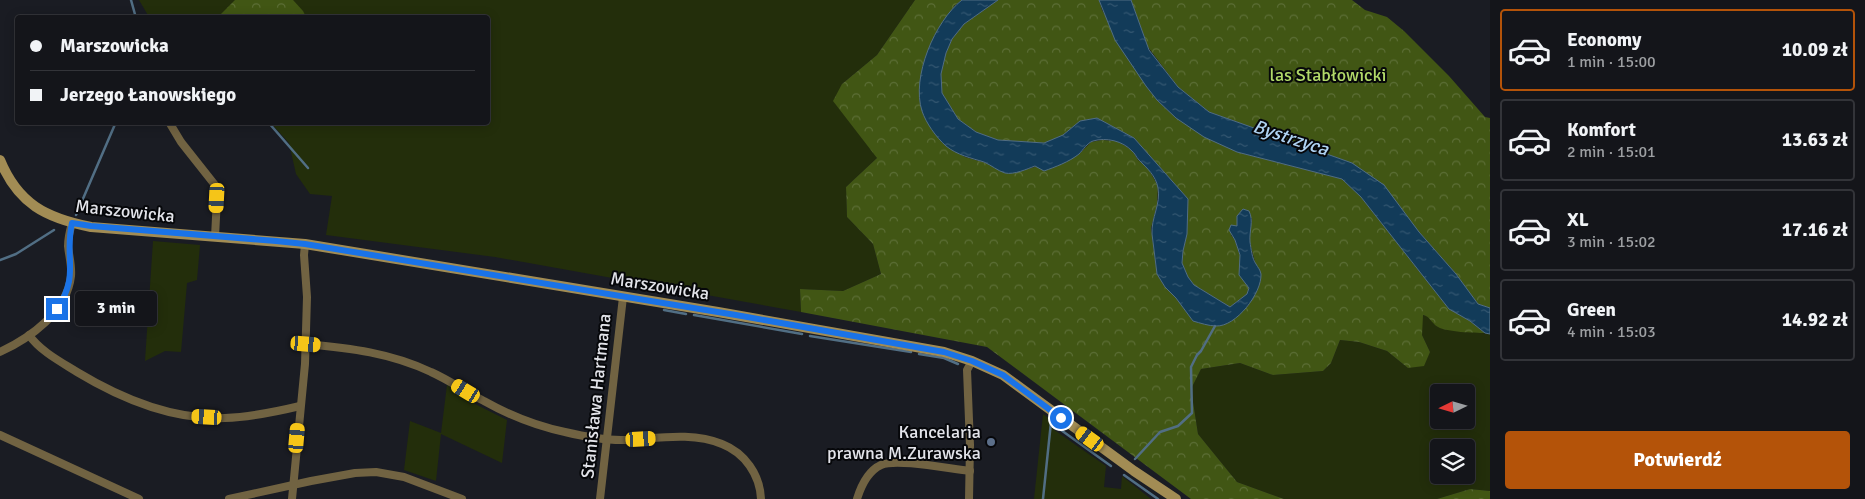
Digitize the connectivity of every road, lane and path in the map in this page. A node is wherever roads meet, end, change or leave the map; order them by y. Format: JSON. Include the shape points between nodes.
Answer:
{"nodes":[{"id":1,"x":172,"y":125,"type":"edge"},
{"id":2,"x":0,"y":160,"type":"edge"},
{"id":3,"x":72,"y":223,"type":"junction"},
{"id":4,"x":215,"y":236,"type":"junction"},
{"id":5,"x":305,"y":244,"type":"junction"},
{"id":6,"x":623,"y":297,"type":"junction"},
{"id":7,"x":29,"y":335,"type":"junction"},
{"id":8,"x":306,"y":344,"type":"junction"},
{"id":9,"x":0,"y":352,"type":"edge"},
{"id":10,"x":972,"y":361,"type":"junction"},
{"id":11,"x":300,"y":406,"type":"junction"},
{"id":12,"x":0,"y":435,"type":"edge"},
{"id":13,"x":606,"y":439,"type":"junction"},
{"id":14,"x":970,"y":471,"type":"junction"},
{"id":15,"x":293,"y":485,"type":"junction"},
{"id":16,"x":139,"y":499,"type":"edge"},
{"id":17,"x":229,"y":499,"type":"edge"},
{"id":18,"x":292,"y":499,"type":"edge"},
{"id":19,"x":462,"y":499,"type":"edge"},
{"id":20,"x":600,"y":499,"type":"edge"},
{"id":21,"x":761,"y":499,"type":"edge"},
{"id":22,"x":857,"y":499,"type":"edge"},
{"id":23,"x":969,"y":499,"type":"edge"},
{"id":24,"x":1176,"y":499,"type":"edge"}],
"edges":[{"from":1,"to":4,"type":"street","via":[[214,185],[217,198]]},
{"from":2,"to":3,"type":"street","name":"Marszowicka","via":[[27,202],[51,217]]},
{"from":3,"to":4,"type":"street","name":"Marszowicka"},
{"from":3,"to":7,"type":"street","via":[[68,245],[71,277],[66,294],[57,309]]},
{"from":4,"to":5,"type":"street","name":"Marszowicka"},
{"from":5,"to":6,"type":"street","name":"Marszowicka"},
{"from":5,"to":8,"type":"street"},
{"from":6,"to":10,"type":"street","name":"Marszowicka","via":[[917,346]]},
{"from":6,"to":13,"type":"street","name":"Stanisława Hartmana"},
{"from":7,"to":9,"type":"street"},
{"from":7,"to":11,"type":"street","via":[[64,364],[121,395],[152,406],[191,416],[224,418]]},
{"from":8,"to":11,"type":"street"},
{"from":8,"to":13,"type":"street","via":[[370,352],[405,361],[529,422]]},
{"from":10,"to":14,"type":"street","via":[[968,370]]},
{"from":10,"to":24,"type":"street","name":"Marszowicka","via":[[1003,375]]},
{"from":11,"to":15,"type":"street"},
{"from":12,"to":16,"type":"street"},
{"from":13,"to":20,"type":"street","name":"Stanisława Hartmana"},
{"from":13,"to":21,"type":"street","via":[[701,438],[723,444],[744,458],[756,475]]},
{"from":14,"to":22,"type":"street","via":[[894,462],[881,465],[870,474]]},
{"from":14,"to":23,"type":"street"},
{"from":15,"to":17,"type":"street"},
{"from":15,"to":18,"type":"street"},
{"from":15,"to":19,"type":"street","via":[[376,472],[404,477]]}]}
